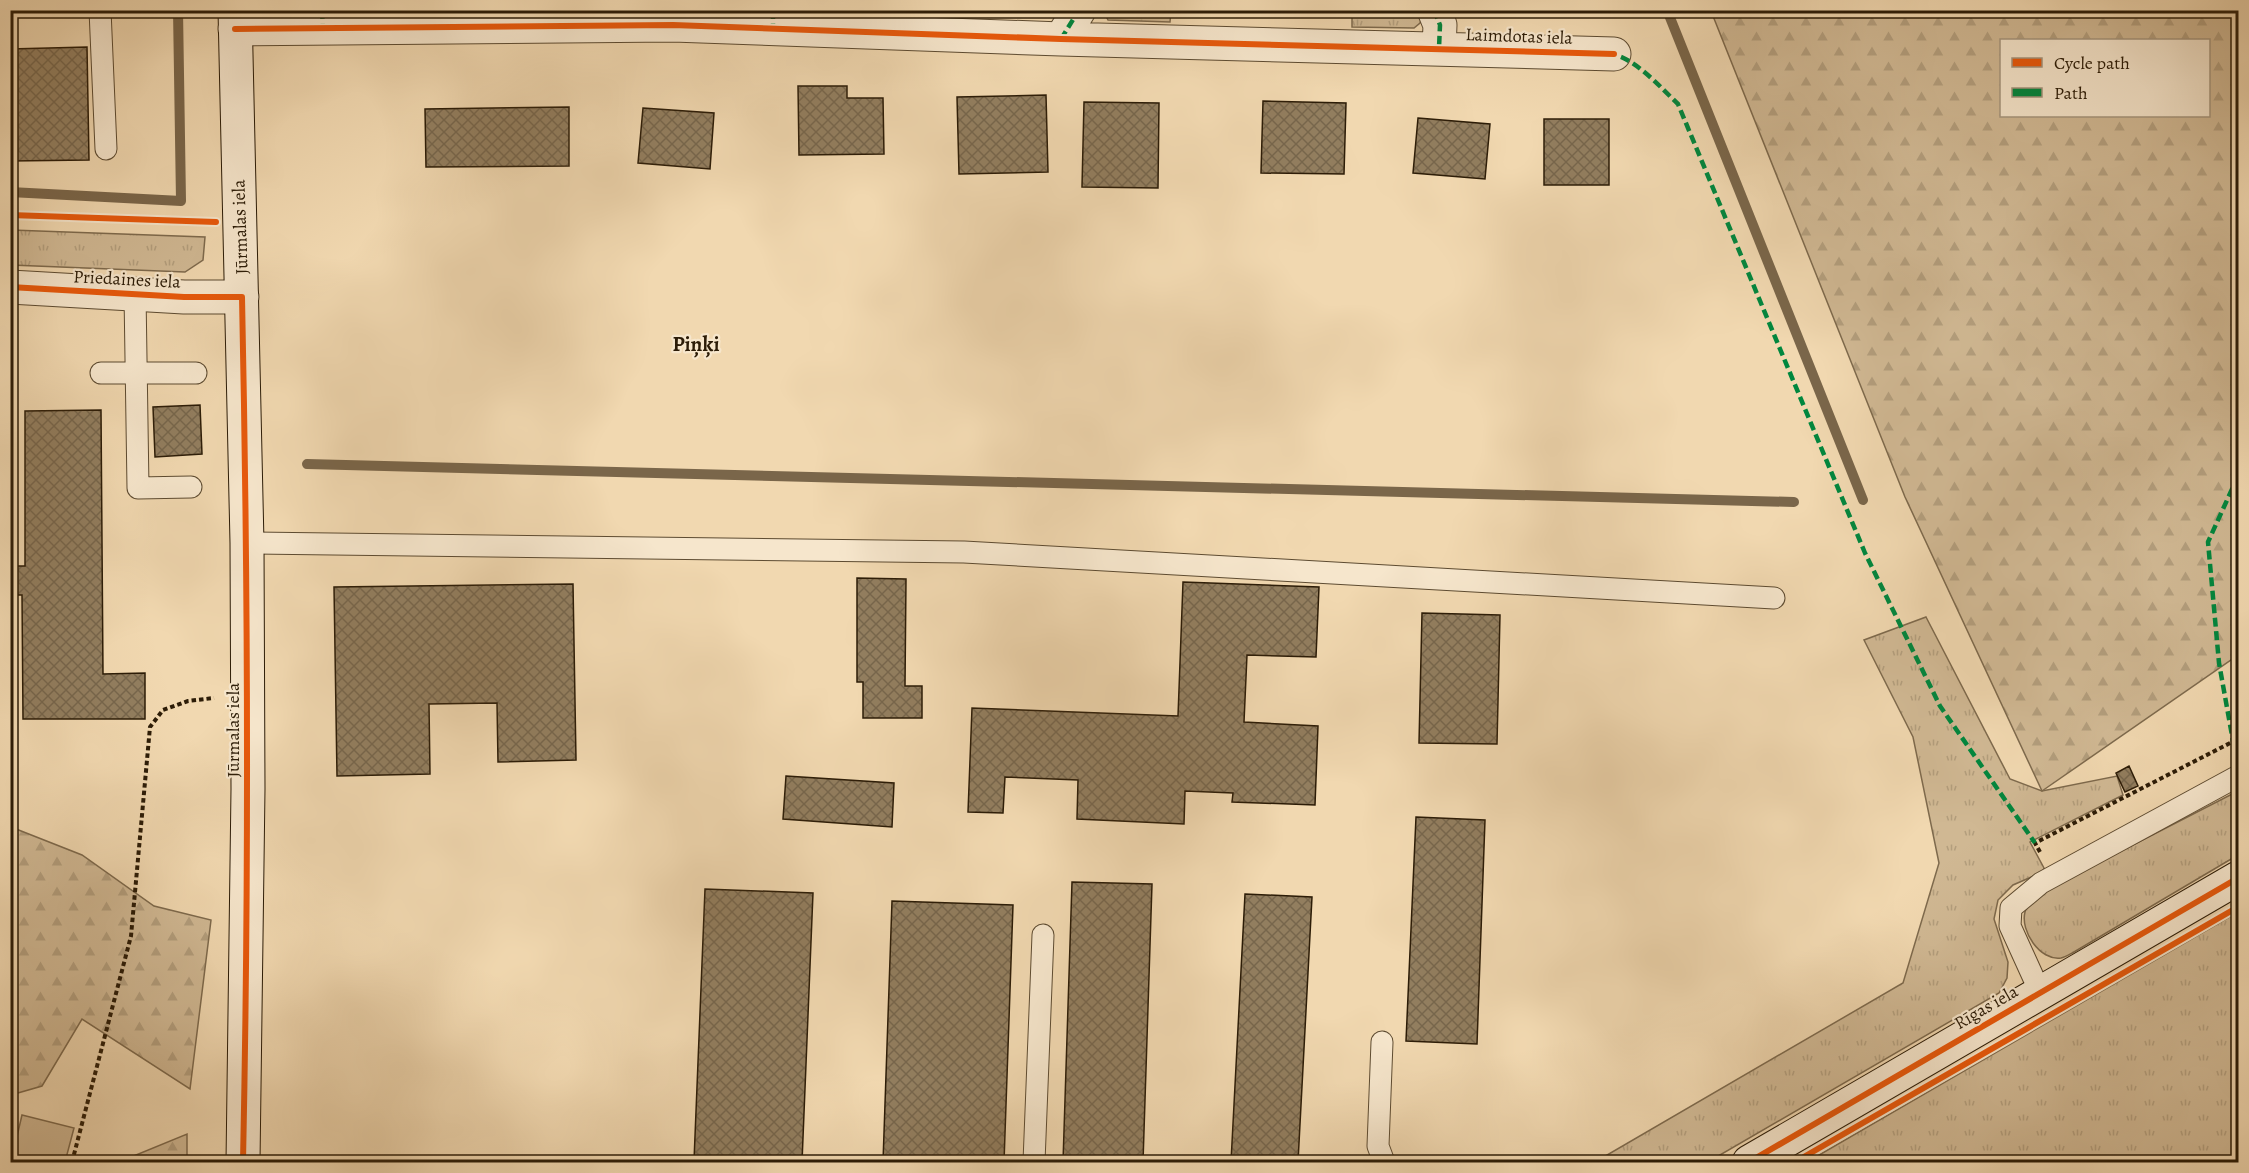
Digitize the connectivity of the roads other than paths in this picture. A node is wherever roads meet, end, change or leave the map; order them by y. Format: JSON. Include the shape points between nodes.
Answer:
{"nodes":[{"id":1,"x":100,"y":10,"type":"edge"},
{"id":2,"x":1079,"y":10,"type":"edge"},
{"id":3,"x":1434,"y":10,"type":"edge"},
{"id":4,"x":773,"y":19,"type":"edge"},
{"id":5,"x":235,"y":20,"type":"edge"},
{"id":6,"x":322,"y":20,"type":"edge"},
{"id":7,"x":1061,"y":39,"type":"junction"},
{"id":8,"x":1439,"y":48,"type":"junction"},
{"id":9,"x":1614,"y":54,"type":"dead end"},
{"id":10,"x":106,"y":149,"type":"dead end"},
{"id":11,"x":10,"y":287,"type":"edge"},
{"id":12,"x":135,"y":294,"type":"junction"},
{"id":13,"x":243,"y":297,"type":"junction"},
{"id":14,"x":101,"y":373,"type":"dead end"},
{"id":15,"x":136,"y":373,"type":"junction"},
{"id":16,"x":196,"y":373,"type":"dead end"},
{"id":17,"x":191,"y":487,"type":"dead end"},
{"id":18,"x":247,"y":543,"type":"junction"},
{"id":19,"x":1774,"y":598,"type":"dead end"},
{"id":20,"x":2238,"y":776,"type":"edge"},
{"id":21,"x":2238,"y":878,"type":"edge"},
{"id":22,"x":1043,"y":935,"type":"dead end"},
{"id":23,"x":2040,"y":992,"type":"junction"},
{"id":24,"x":1382,"y":1042,"type":"dead end"},
{"id":25,"x":243,"y":1162,"type":"edge"},
{"id":26,"x":1034,"y":1162,"type":"edge"},
{"id":27,"x":1384,"y":1162,"type":"edge"},
{"id":28,"x":1749,"y":1162,"type":"edge"}],
"edges":[{"from":1,"to":10,"type":"lane"},
{"from":2,"to":7,"type":"street"},
{"from":3,"to":8,"type":"street","via":[[1440,25]]},
{"from":4,"to":6,"type":"street","name":"Laimdotas iela","via":[[661,25]]},
{"from":4,"to":7,"type":"street","name":"Laimdotas iela"},
{"from":5,"to":6,"type":"street","name":"Laimdotas iela"},
{"from":5,"to":13,"type":"street","name":"Jūrmalas iela"},
{"from":7,"to":8,"type":"street","name":"Laimdotas iela"},
{"from":8,"to":9,"type":"street","name":"Laimdotas iela"},
{"from":11,"to":12,"type":"street","name":"Priedaines iela"},
{"from":12,"to":13,"type":"street","name":"Priedaines iela"},
{"from":12,"to":15,"type":"lane"},
{"from":13,"to":18,"type":"street","name":"Jūrmalas iela"},
{"from":14,"to":15,"type":"lane"},
{"from":15,"to":16,"type":"lane"},
{"from":15,"to":17,"type":"lane","via":[[138,488]]},
{"from":18,"to":19,"type":"lane","via":[[963,552]]},
{"from":18,"to":25,"type":"street","name":"Jūrmalas iela"},
{"from":20,"to":23,"type":"lane","via":[[2053,876],[2011,908],[2010,926]]},
{"from":21,"to":23,"type":"street","name":"Rīgas iela"},
{"from":22,"to":26,"type":"lane"},
{"from":23,"to":28,"type":"street","name":"Rīgas iela"},
{"from":24,"to":27,"type":"lane","via":[[1378,1146]]}]}
